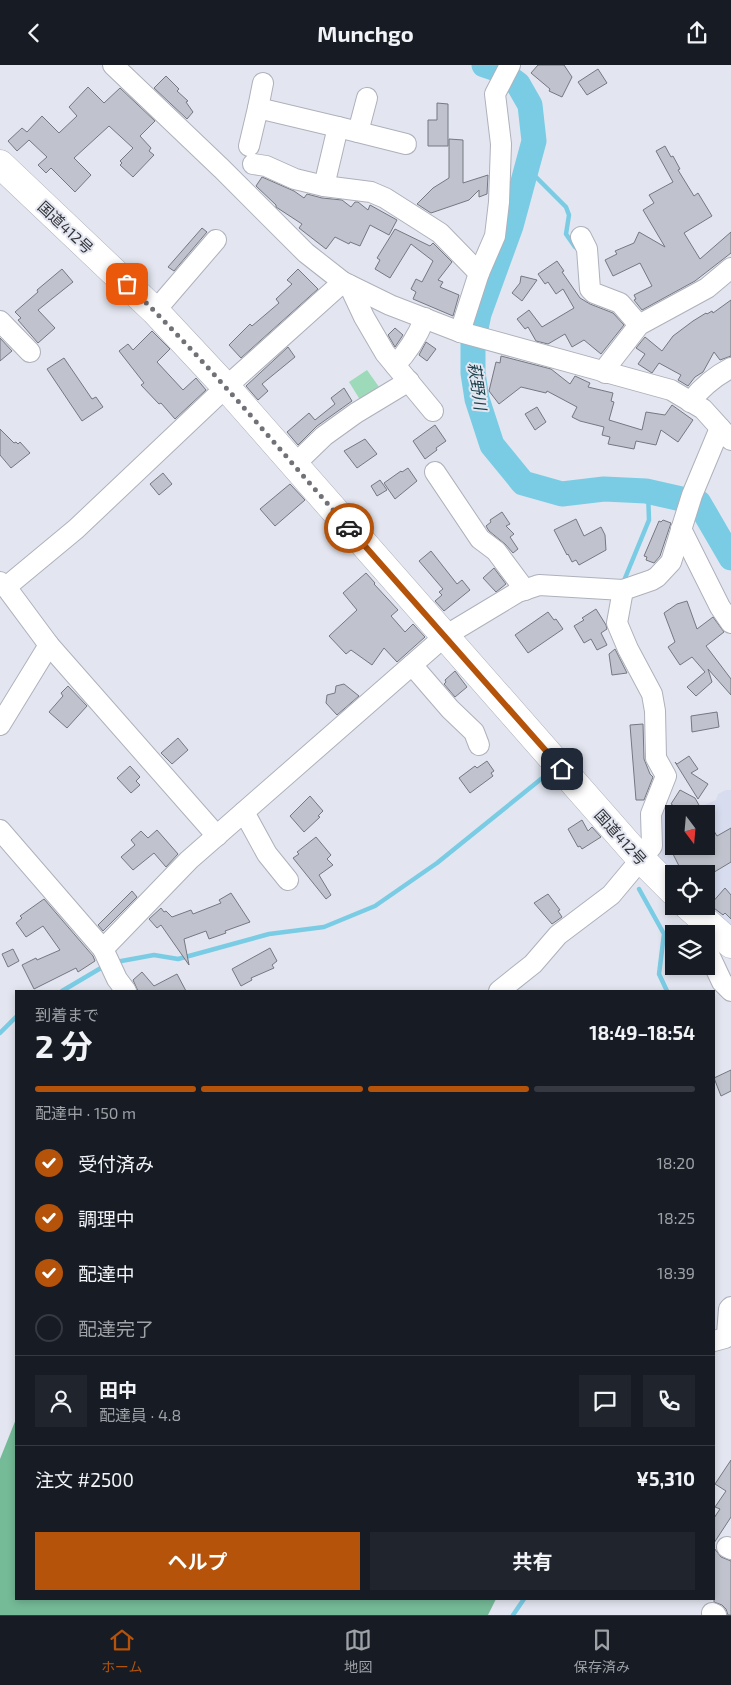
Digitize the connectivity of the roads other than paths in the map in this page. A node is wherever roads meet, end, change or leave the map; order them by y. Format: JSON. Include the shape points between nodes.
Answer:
{"nodes":[{"id":1,"x":113,"y":65,"type":"edge"},
{"id":2,"x":510,"y":65,"type":"edge"},
{"id":3,"x":263,"y":83,"type":"dead end"},
{"id":4,"x":367,"y":98,"type":"dead end"},
{"id":5,"x":258,"y":108,"type":"junction"},
{"id":6,"x":338,"y":127,"type":"junction"},
{"id":7,"x":358,"y":132,"type":"junction"},
{"id":8,"x":406,"y":144,"type":"dead end"},
{"id":9,"x":0,"y":164,"type":"edge"},
{"id":10,"x":324,"y":186,"type":"junction"},
{"id":11,"x":580,"y":237,"type":"dead end"},
{"id":12,"x":216,"y":240,"type":"dead end"},
{"id":13,"x":731,"y":268,"type":"edge"},
{"id":14,"x":479,"y":273,"type":"junction"},
{"id":15,"x":346,"y":284,"type":"junction"},
{"id":16,"x":155,"y":311,"type":"junction"},
{"id":17,"x":425,"y":318,"type":"junction"},
{"id":18,"x":0,"y":321,"type":"edge"},
{"id":19,"x":639,"y":325,"type":"junction"},
{"id":20,"x":460,"y":332,"type":"junction"},
{"id":21,"x":30,"y":353,"type":"dead end"},
{"id":22,"x":396,"y":365,"type":"junction"},
{"id":23,"x":731,"y":368,"type":"edge"},
{"id":24,"x":605,"y":373,"type":"junction"},
{"id":25,"x":409,"y":381,"type":"junction"},
{"id":26,"x":226,"y":387,"type":"junction"},
{"id":27,"x":690,"y":402,"type":"junction"},
{"id":28,"x":433,"y":411,"type":"dead end"},
{"id":29,"x":725,"y":434,"type":"edge"},
{"id":30,"x":294,"y":465,"type":"junction"},
{"id":31,"x":435,"y":472,"type":"dead end"},
{"id":32,"x":682,"y":524,"type":"junction"},
{"id":33,"x":3,"y":584,"type":"edge"},
{"id":34,"x":525,"y":590,"type":"junction"},
{"id":35,"x":623,"y":590,"type":"junction"},
{"id":36,"x":731,"y":623,"type":"edge"},
{"id":37,"x":444,"y":636,"type":"junction"},
{"id":38,"x":49,"y":645,"type":"junction"},
{"id":39,"x":412,"y":665,"type":"junction"},
{"id":40,"x":0,"y":725,"type":"edge"},
{"id":41,"x":479,"y":745,"type":"dead end"},
{"id":42,"x":244,"y":812,"type":"junction"},
{"id":43,"x":0,"y":830,"type":"edge"},
{"id":44,"x":217,"y":836,"type":"junction"},
{"id":45,"x":640,"y":858,"type":"junction"},
{"id":46,"x":288,"y":880,"type":"dead end"},
{"id":47,"x":665,"y":883,"type":"edge"},
{"id":48,"x":715,"y":946,"type":"edge"},
{"id":49,"x":103,"y":949,"type":"junction"},
{"id":50,"x":125,"y":990,"type":"edge"},
{"id":51,"x":500,"y":990,"type":"edge"},
{"id":52,"x":731,"y":991,"type":"edge"},
{"id":53,"x":731,"y":1307,"type":"edge"},
{"id":54,"x":715,"y":1341,"type":"edge"}],
"edges":[{"from":1,"to":15,"type":"street","via":[[306,253]]},
{"from":2,"to":14,"type":"street","via":[[495,93],[501,144],[499,201],[495,236]]},
{"from":3,"to":5,"type":"street"},
{"from":4,"to":7,"type":"street"},
{"from":5,"to":6,"type":"street"},
{"from":5,"to":10,"type":"street","via":[[251,155],[295,179]]},
{"from":6,"to":7,"type":"street"},
{"from":6,"to":10,"type":"street"},
{"from":7,"to":8,"type":"street"},
{"from":9,"to":16,"type":"highway","name":"国道412号"},
{"from":10,"to":14,"type":"street","via":[[371,192],[385,198],[440,233]]},
{"from":11,"to":19,"type":"street","via":[[587,249],[590,289],[620,303]]},
{"from":12,"to":16,"type":"street"},
{"from":13,"to":19,"type":"street","via":[[707,288]]},
{"from":14,"to":20,"type":"street"},
{"from":15,"to":17,"type":"street"},
{"from":15,"to":22,"type":"street","via":[[385,353]]},
{"from":15,"to":26,"type":"street"},
{"from":16,"to":26,"type":"highway","name":"国道412号"},
{"from":17,"to":20,"type":"street"},
{"from":17,"to":22,"type":"street","via":[[417,338]]},
{"from":18,"to":21,"type":"street"},
{"from":19,"to":24,"type":"street"},
{"from":20,"to":24,"type":"street"},
{"from":22,"to":25,"type":"street"},
{"from":23,"to":27,"type":"street","via":[[719,374]]},
{"from":24,"to":27,"type":"street","via":[[671,391]]},
{"from":25,"to":28,"type":"street"},
{"from":25,"to":30,"type":"street","via":[[324,436]]},
{"from":26,"to":30,"type":"highway","name":"国道412号"},
{"from":26,"to":33,"type":"street","via":[[76,529]]},
{"from":27,"to":29,"type":"street","via":[[703,409]]},
{"from":29,"to":32,"type":"street","via":[[692,495]]},
{"from":30,"to":37,"type":"highway","name":"国道412号"},
{"from":31,"to":34,"type":"street","via":[[480,539],[496,551]]},
{"from":32,"to":35,"type":"street","via":[[671,562],[652,580]]},
{"from":32,"to":36,"type":"street","via":[[720,607]]},
{"from":33,"to":38,"type":"street"},
{"from":34,"to":35,"type":"street","via":[[539,585]]},
{"from":34,"to":37,"type":"street"},
{"from":35,"to":45,"type":"street","via":[[617,623],[652,694],[656,758],[666,776],[651,814],[652,846]]},
{"from":37,"to":39,"type":"street"},
{"from":37,"to":45,"type":"highway","name":"国道412号"},
{"from":38,"to":40,"type":"street"},
{"from":38,"to":44,"type":"street"},
{"from":39,"to":41,"type":"street","via":[[474,732]]},
{"from":39,"to":42,"type":"street"},
{"from":42,"to":44,"type":"street"},
{"from":42,"to":46,"type":"street","via":[[267,854]]},
{"from":43,"to":49,"type":"street"},
{"from":44,"to":49,"type":"street","via":[[189,860]]},
{"from":45,"to":47,"type":"highway","name":"国道412号"},
{"from":45,"to":51,"type":"street","via":[[611,895],[558,935],[534,964]]},
{"from":48,"to":52,"type":"street","via":[[722,982]]},
{"from":49,"to":50,"type":"street"},
{"from":53,"to":54,"type":"street","via":[[727,1334],[725,1338]]}]}
